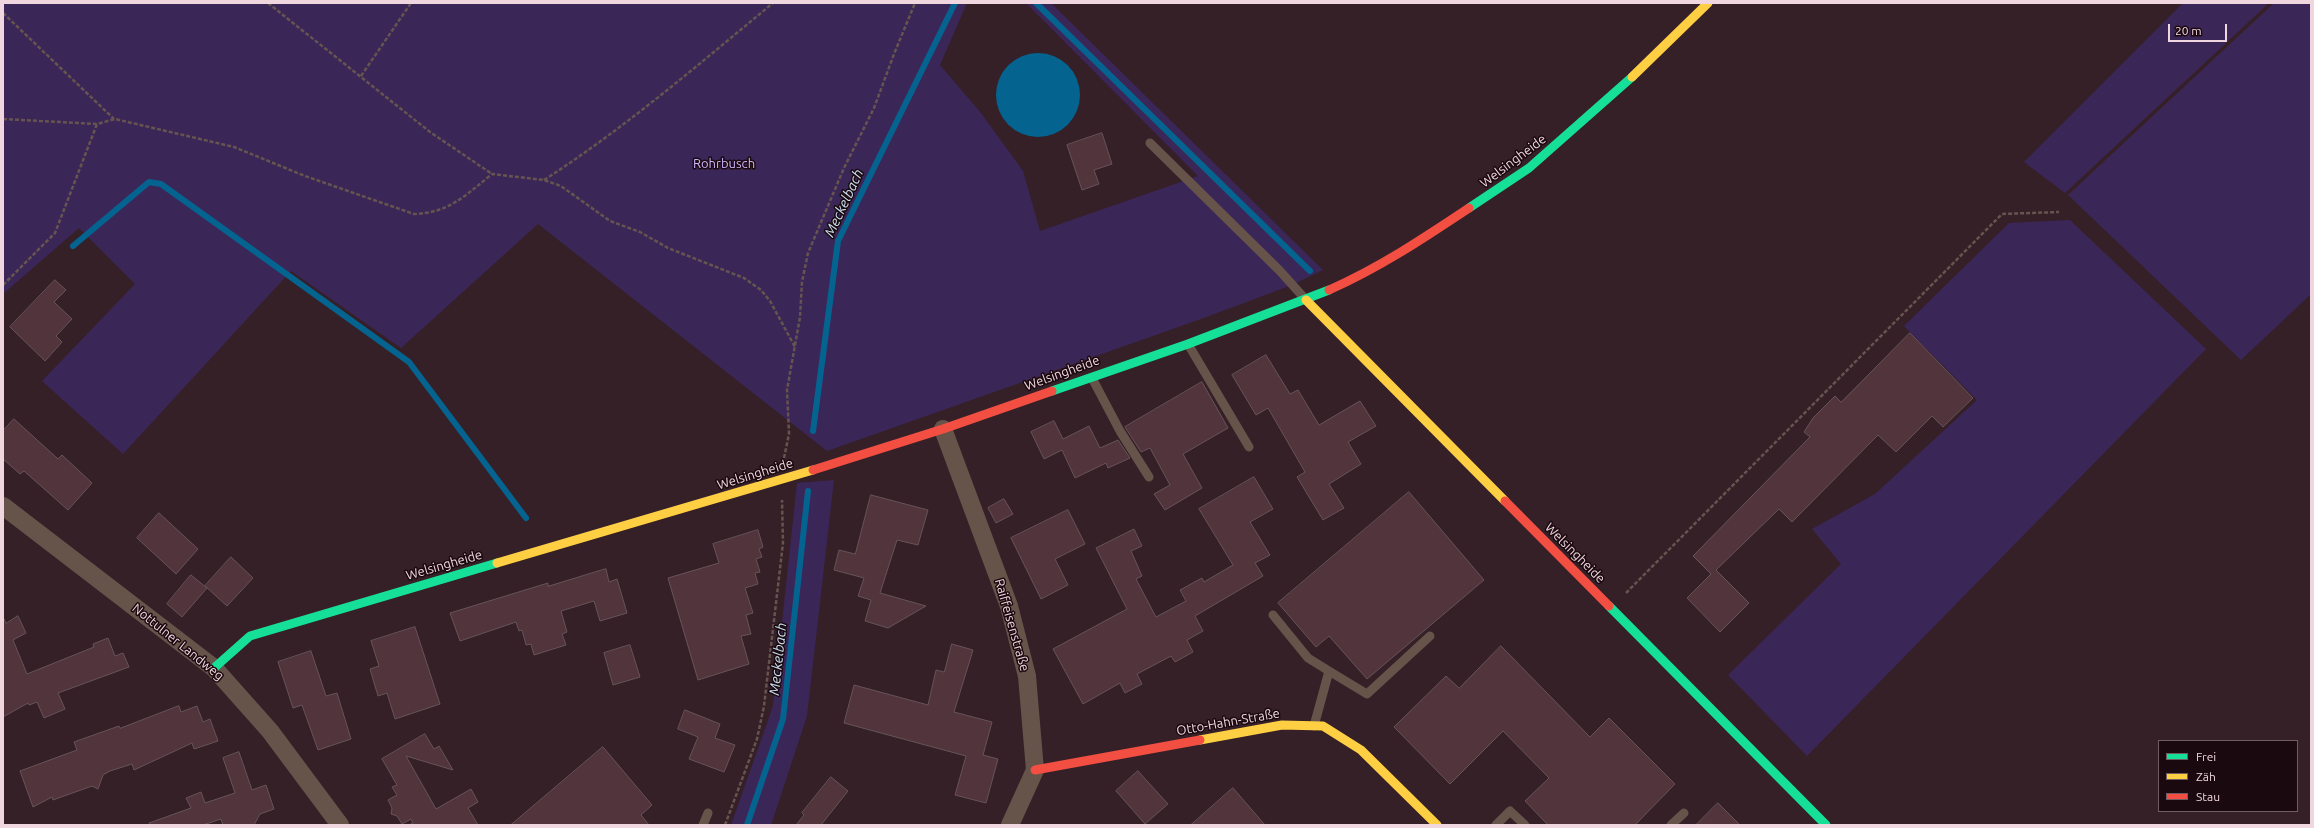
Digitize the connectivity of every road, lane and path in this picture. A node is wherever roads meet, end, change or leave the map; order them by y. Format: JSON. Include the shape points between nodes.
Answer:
{"nodes":[{"id":1,"x":268,"y":3,"type":"edge"},
{"id":2,"x":411,"y":3,"type":"edge"},
{"id":3,"x":773,"y":3,"type":"edge"},
{"id":4,"x":915,"y":3,"type":"edge"},
{"id":5,"x":1708,"y":3,"type":"edge"},
{"id":6,"x":3,"y":13,"type":"edge"},
{"id":7,"x":361,"y":76,"type":"junction"},
{"id":8,"x":3,"y":119,"type":"edge"},
{"id":9,"x":115,"y":119,"type":"junction"},
{"id":10,"x":97,"y":124,"type":"junction"},
{"id":11,"x":1150,"y":143,"type":"dead end"},
{"id":12,"x":492,"y":174,"type":"junction"},
{"id":13,"x":544,"y":180,"type":"junction"},
{"id":14,"x":2059,"y":212,"type":"dead end"},
{"id":15,"x":3,"y":285,"type":"edge"},
{"id":16,"x":1306,"y":300,"type":"junction"},
{"id":17,"x":1188,"y":344,"type":"junction"},
{"id":18,"x":795,"y":347,"type":"junction"},
{"id":19,"x":1091,"y":376,"type":"junction"},
{"id":20,"x":942,"y":429,"type":"junction"},
{"id":21,"x":1249,"y":447,"type":"dead end"},
{"id":22,"x":1149,"y":477,"type":"dead end"},
{"id":23,"x":780,"y":480,"type":"junction"},
{"id":24,"x":3,"y":506,"type":"edge"},
{"id":25,"x":1611,"y":608,"type":"junction"},
{"id":26,"x":1273,"y":615,"type":"dead end"},
{"id":27,"x":1430,"y":636,"type":"dead end"},
{"id":28,"x":214,"y":668,"type":"junction"},
{"id":29,"x":1329,"y":671,"type":"junction"},
{"id":30,"x":1314,"y":726,"type":"junction"},
{"id":31,"x":1035,"y":770,"type":"junction"},
{"id":32,"x":708,"y":813,"type":"dead end"},
{"id":33,"x":1684,"y":813,"type":"dead end"},
{"id":34,"x":340,"y":825,"type":"edge"},
{"id":35,"x":703,"y":825,"type":"edge"},
{"id":36,"x":725,"y":825,"type":"edge"},
{"id":37,"x":1010,"y":825,"type":"edge"},
{"id":38,"x":1437,"y":825,"type":"edge"},
{"id":39,"x":1496,"y":825,"type":"edge"},
{"id":40,"x":1525,"y":825,"type":"edge"},
{"id":41,"x":1671,"y":825,"type":"edge"},
{"id":42,"x":1826,"y":825,"type":"edge"}],
"edges":[{"from":1,"to":7,"type":"path"},
{"from":2,"to":7,"type":"path"},
{"from":3,"to":13,"type":"path","via":[[591,148]]},
{"from":4,"to":18,"type":"path","via":[[874,108],[844,168],[808,253]]},
{"from":5,"to":16,"type":"street","name":"Welsingheide","via":[[1608,100],[1529,168],[1415,244],[1362,275]]},
{"from":6,"to":9,"type":"path"},
{"from":7,"to":12,"type":"path","via":[[430,132]]},
{"from":8,"to":10,"type":"path"},
{"from":9,"to":10,"type":"path"},
{"from":9,"to":12,"type":"path","via":[[234,147],[305,176],[414,214],[428,214],[454,205]]},
{"from":10,"to":15,"type":"path","via":[[55,233]]},
{"from":11,"to":16,"type":"lane","name":"Welsingheide"},
{"from":12,"to":13,"type":"path"},
{"from":13,"to":18,"type":"path","via":[[561,186],[610,221],[640,232],[668,248],[744,278],[761,290],[770,301]]},
{"from":14,"to":25,"type":"path","via":[[2002,214]]},
{"from":16,"to":17,"type":"street","name":"Welsingheide"},
{"from":16,"to":25,"type":"street","name":"Welsingheide"},
{"from":17,"to":19,"type":"street","name":"Welsingheide"},
{"from":17,"to":21,"type":"lane"},
{"from":18,"to":23,"type":"path","via":[[787,390],[789,434]]},
{"from":19,"to":20,"type":"street","name":"Welsingheide"},
{"from":19,"to":22,"type":"lane","via":[[1120,431]]},
{"from":20,"to":23,"type":"street","name":"Welsingheide"},
{"from":20,"to":31,"type":"street","name":"Raiffeisenstraße","via":[[1009,606],[1027,676]]},
{"from":23,"to":28,"type":"street","name":"Welsingheide","via":[[250,636]]},
{"from":23,"to":36,"type":"path","via":[[783,543],[764,706],[757,739]]},
{"from":24,"to":28,"type":"street","name":"Nottulner Landweg"},
{"from":25,"to":42,"type":"street","name":"Welsingheide"},
{"from":26,"to":29,"type":"lane","via":[[1308,658]]},
{"from":27,"to":29,"type":"lane","via":[[1367,694]]},
{"from":28,"to":34,"type":"street","name":"Nottulner Landweg","via":[[270,732]]},
{"from":29,"to":30,"type":"lane"},
{"from":30,"to":31,"type":"street","name":"Otto-Hahn-Straße","via":[[1282,725]]},
{"from":30,"to":38,"type":"street","name":"Otto-Hahn-Straße","via":[[1323,726],[1361,750]]},
{"from":31,"to":37,"type":"street","name":"Raiffeisenstraße"},
{"from":32,"to":35,"type":"lane"},
{"from":33,"to":41,"type":"lane"},
{"from":39,"to":40,"type":"lane","via":[[1510,811]]}]}
